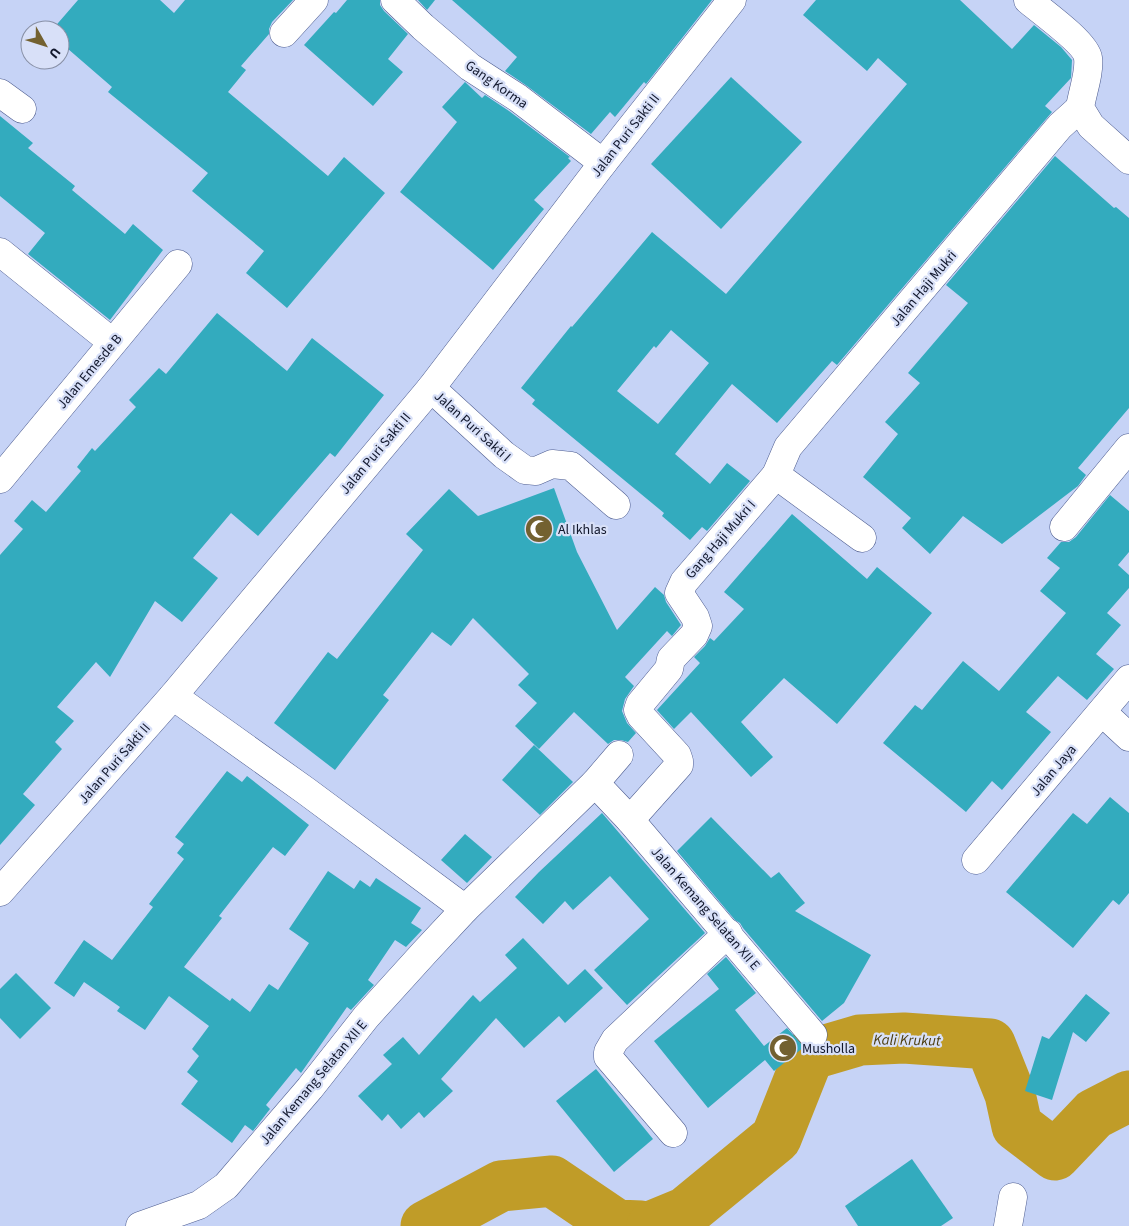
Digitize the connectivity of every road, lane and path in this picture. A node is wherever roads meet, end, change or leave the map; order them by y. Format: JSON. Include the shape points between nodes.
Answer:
{"nodes":[{"id":1,"x":314,"y":0,"type":"edge"},
{"id":2,"x":395,"y":0,"type":"edge"},
{"id":3,"x":732,"y":0,"type":"edge"},
{"id":4,"x":1028,"y":0,"type":"edge"},
{"id":5,"x":284,"y":33,"type":"dead end"},
{"id":6,"x":0,"y":93,"type":"edge"},
{"id":7,"x":1080,"y":108,"type":"junction"},
{"id":8,"x":22,"y":109,"type":"dead end"},
{"id":9,"x":1129,"y":160,"type":"edge"},
{"id":10,"x":603,"y":163,"type":"junction"},
{"id":11,"x":0,"y":252,"type":"edge"},
{"id":12,"x":178,"y":264,"type":"dead end"},
{"id":13,"x":112,"y":342,"type":"junction"},
{"id":14,"x":431,"y":388,"type":"junction"},
{"id":15,"x":1129,"y":448,"type":"edge"},
{"id":16,"x":776,"y":475,"type":"junction"},
{"id":17,"x":0,"y":479,"type":"edge"},
{"id":18,"x":616,"y":505,"type":"dead end"},
{"id":19,"x":1064,"y":527,"type":"dead end"},
{"id":20,"x":862,"y":538,"type":"dead end"},
{"id":21,"x":1129,"y":680,"type":"edge"},
{"id":22,"x":173,"y":696,"type":"junction"},
{"id":23,"x":1102,"y":712,"type":"junction"},
{"id":24,"x":1129,"y":737,"type":"edge"},
{"id":25,"x":619,"y":755,"type":"dead end"},
{"id":26,"x":595,"y":783,"type":"junction"},
{"id":27,"x":630,"y":820,"type":"junction"},
{"id":28,"x":976,"y":860,"type":"dead end"},
{"id":29,"x":0,"y":892,"type":"edge"},
{"id":30,"x":465,"y":909,"type":"junction"},
{"id":31,"x":728,"y":933,"type":"junction"},
{"id":32,"x":813,"y":1035,"type":"dead end"},
{"id":33,"x":673,"y":1133,"type":"dead end"},
{"id":34,"x":1013,"y":1197,"type":"dead end"},
{"id":35,"x":140,"y":1226,"type":"edge"},
{"id":36,"x":1008,"y":1226,"type":"edge"}],
"edges":[{"from":1,"to":5,"type":"street"},
{"from":2,"to":10,"type":"street","name":"Gang Korma","via":[[470,67],[518,98]]},
{"from":3,"to":10,"type":"street","name":"Jalan Puri Sakti II"},
{"from":4,"to":7,"type":"street","via":[[1079,43],[1088,56]]},
{"from":6,"to":8,"type":"street"},
{"from":7,"to":9,"type":"street","via":[[1090,126]]},
{"from":7,"to":16,"type":"street","name":"Jalan Haji Mukri","via":[[1060,126],[788,447]]},
{"from":10,"to":14,"type":"street","name":"Jalan Puri Sakti II"},
{"from":11,"to":13,"type":"street"},
{"from":12,"to":13,"type":"street","name":"Jalan Emesde B"},
{"from":13,"to":17,"type":"street","name":"Jalan Emesde B"},
{"from":14,"to":18,"type":"street","name":"Jalan Puri Sakti I","via":[[504,455],[525,470],[536,471],[552,464],[571,466]]},
{"from":14,"to":22,"type":"street","name":"Jalan Puri Sakti II"},
{"from":15,"to":19,"type":"street"},
{"from":16,"to":20,"type":"street"},
{"from":16,"to":27,"type":"street","name":"Gang Haji Mukri I","via":[[684,582],[679,593],[698,626],[694,635],[671,659],[670,669],[638,710],[677,755],[679,765]]},
{"from":21,"to":23,"type":"street","name":"Jalan Jaya"},
{"from":22,"to":29,"type":"street","name":"Jalan Puri Sakti II"},
{"from":22,"to":30,"type":"street"},
{"from":23,"to":24,"type":"street"},
{"from":23,"to":28,"type":"street","name":"Jalan Jaya"},
{"from":25,"to":26,"type":"street","name":"Jalan Kemang Selatan XII E"},
{"from":26,"to":27,"type":"street","name":"Jalan Kemang Selatan XII E"},
{"from":26,"to":30,"type":"street","name":"Jalan Kemang Selatan XII E"},
{"from":27,"to":31,"type":"street","name":"Jalan Kemang Selatan XII E"},
{"from":30,"to":35,"type":"street","name":"Jalan Kemang Selatan XII E","via":[[366,1017],[226,1186],[199,1205]]},
{"from":31,"to":32,"type":"street","name":"Jalan Kemang Selatan XII E"},
{"from":31,"to":33,"type":"street","via":[[615,1040],[608,1052],[608,1057]]},
{"from":34,"to":36,"type":"street"}]}
